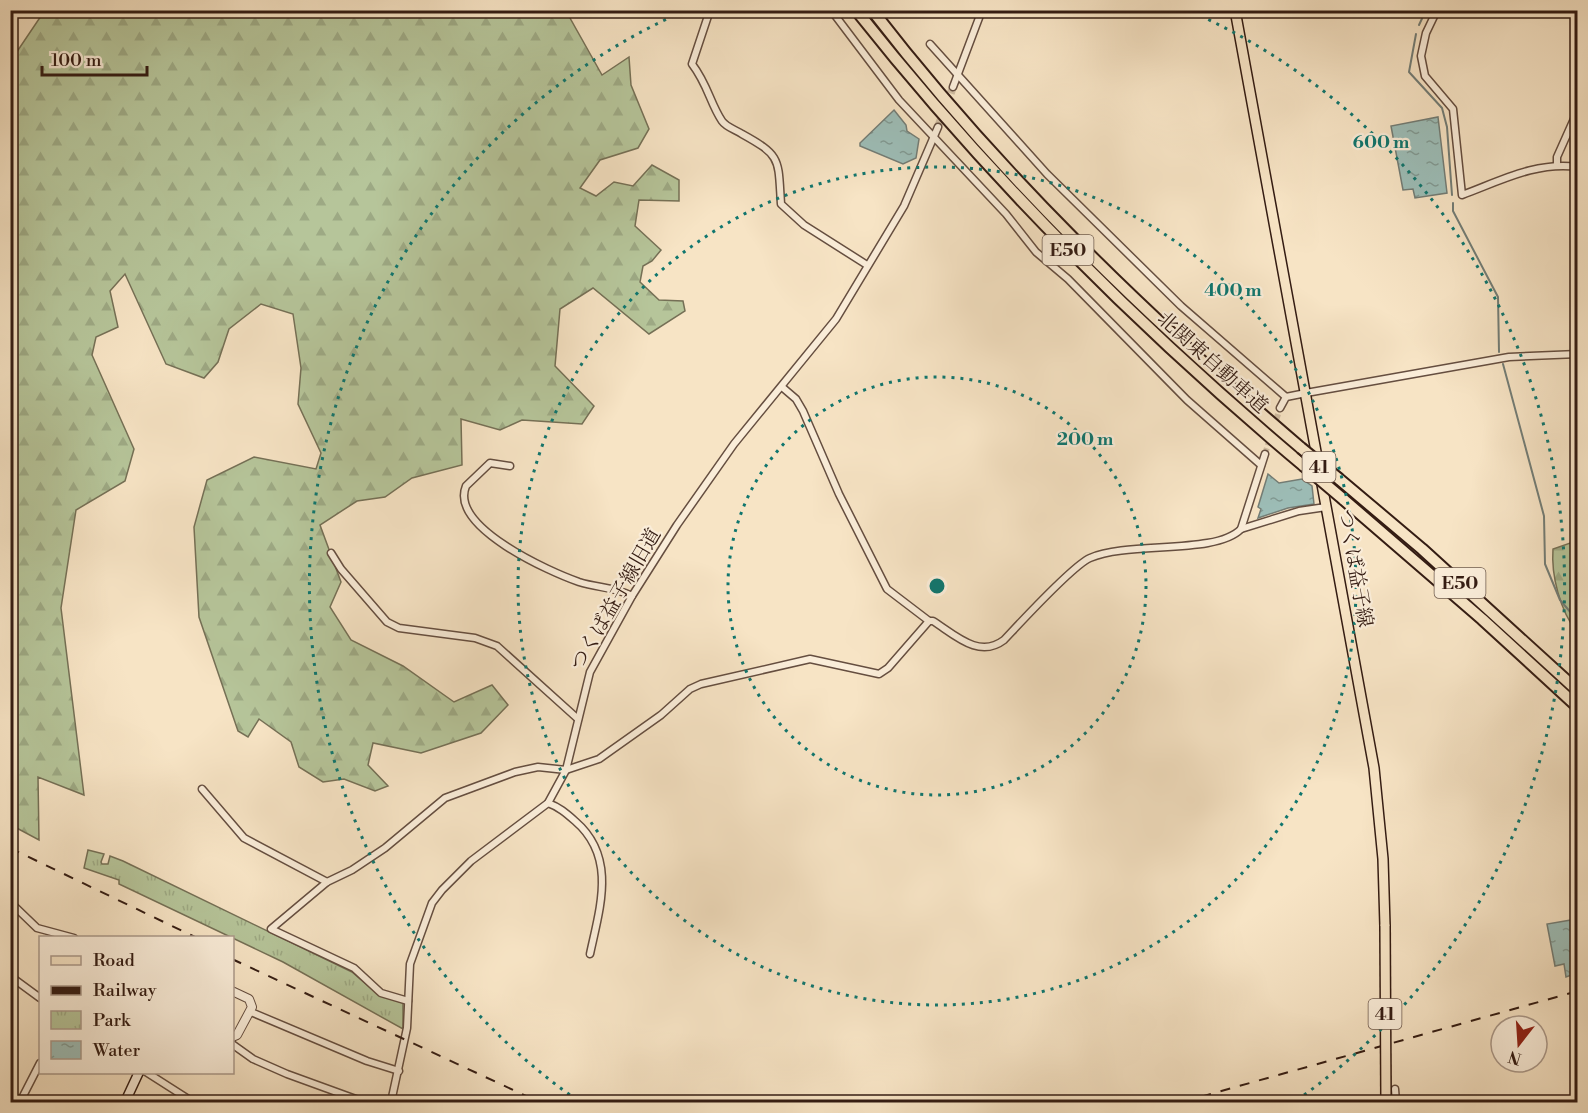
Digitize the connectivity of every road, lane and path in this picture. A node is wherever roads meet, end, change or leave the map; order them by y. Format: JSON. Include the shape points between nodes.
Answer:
{"nodes":[{"id":1,"x":710,"y":10,"type":"edge"},
{"id":2,"x":831,"y":10,"type":"edge"},
{"id":3,"x":856,"y":10,"type":"edge"},
{"id":4,"x":872,"y":10,"type":"edge"},
{"id":5,"x":982,"y":10,"type":"edge"},
{"id":6,"x":1235,"y":10,"type":"edge"},
{"id":7,"x":1437,"y":10,"type":"edge"},
{"id":8,"x":930,"y":44,"type":"dead end"},
{"id":9,"x":957,"y":75,"type":"junction"},
{"id":10,"x":953,"y":87,"type":"tunnel mouth"},
{"id":11,"x":1578,"y":110,"type":"edge"},
{"id":12,"x":938,"y":127,"type":"tunnel mouth"},
{"id":13,"x":934,"y":137,"type":"junction"},
{"id":14,"x":1557,"y":164,"type":"junction"},
{"id":15,"x":1578,"y":167,"type":"edge"},
{"id":16,"x":867,"y":265,"type":"junction"},
{"id":17,"x":1578,"y":354,"type":"edge"},
{"id":18,"x":782,"y":387,"type":"junction"},
{"id":19,"x":1306,"y":393,"type":"junction"},
{"id":20,"x":1286,"y":397,"type":"junction"},
{"id":21,"x":1280,"y":408,"type":"tunnel mouth"},
{"id":22,"x":1265,"y":454,"type":"tunnel mouth"},
{"id":23,"x":1261,"y":465,"type":"junction"},
{"id":24,"x":510,"y":466,"type":"dead end"},
{"id":25,"x":1326,"y":507,"type":"junction"},
{"id":26,"x":1240,"y":529,"type":"junction"},
{"id":27,"x":331,"y":553,"type":"dead end"},
{"id":28,"x":632,"y":596,"type":"junction"},
{"id":29,"x":929,"y":621,"type":"junction"},
{"id":30,"x":1578,"y":691,"type":"edge"},
{"id":31,"x":1578,"y":707,"type":"edge"},
{"id":32,"x":578,"y":719,"type":"junction"},
{"id":33,"x":566,"y":770,"type":"junction"},
{"id":34,"x":202,"y":789,"type":"dead end"},
{"id":35,"x":548,"y":803,"type":"junction"},
{"id":36,"x":327,"y":882,"type":"junction"},
{"id":37,"x":10,"y":902,"type":"edge"},
{"id":38,"x":67,"y":936,"type":"edge"},
{"id":39,"x":590,"y":954,"type":"dead end"},
{"id":40,"x":10,"y":976,"type":"edge"},
{"id":41,"x":234,"y":992,"type":"edge"},
{"id":42,"x":39,"y":997,"type":"edge"},
{"id":43,"x":408,"y":1001,"type":"junction"},
{"id":44,"x":251,"y":1012,"type":"junction"},
{"id":45,"x":235,"y":1036,"type":"edge"},
{"id":46,"x":235,"y":1045,"type":"edge"},
{"id":47,"x":39,"y":1065,"type":"edge"},
{"id":48,"x":399,"y":1071,"type":"junction"},
{"id":49,"x":138,"y":1074,"type":"edge"},
{"id":50,"x":149,"y":1074,"type":"edge"},
{"id":51,"x":1395,"y":1089,"type":"dead end"},
{"id":52,"x":20,"y":1102,"type":"edge"},
{"id":53,"x":125,"y":1102,"type":"edge"},
{"id":54,"x":193,"y":1102,"type":"edge"},
{"id":55,"x":364,"y":1102,"type":"edge"},
{"id":56,"x":391,"y":1102,"type":"edge"},
{"id":57,"x":1386,"y":1102,"type":"edge"},
{"id":58,"x":1396,"y":1102,"type":"edge"}],
"edges":[{"from":1,"to":16,"type":"street","via":[[692,64],[706,83],[723,123],[774,156],[779,167],[781,204],[804,225]]},
{"from":2,"to":13,"type":"street","via":[[898,100]]},
{"from":3,"to":31,"type":"highway","name":"北関東自動車道","number":"E50","bridge":true,"via":[[927,97],[1044,225],[1192,369],[1465,604]]},
{"from":4,"to":30,"type":"highway","name":"北関東自動車道","number":"E50","bridge":true,"via":[[935,87],[1050,214],[1135,299]]},
{"from":5,"to":9,"type":"street"},
{"from":6,"to":19,"type":"main road","name":"つくば益子線","number":"41"},
{"from":7,"to":14,"type":"street","via":[[1421,56],[1425,76],[1453,110],[1462,195],[1533,168]]},
{"from":8,"to":9,"type":"street"},
{"from":9,"to":10,"type":"street"},
{"from":9,"to":20,"type":"street","via":[[1039,166],[1181,306]]},
{"from":11,"to":14,"type":"street"},
{"from":12,"to":13,"type":"street","name":"つくば益子線旧道"},
{"from":13,"to":16,"type":"street","name":"つくば益子線旧道","via":[[904,206]]},
{"from":13,"to":23,"type":"street","via":[[1036,252],[1068,279],[1187,400]]},
{"from":14,"to":15,"type":"street"},
{"from":16,"to":18,"type":"street","name":"つくば益子線旧道","via":[[830,328]]},
{"from":17,"to":19,"type":"street","via":[[1509,357]]},
{"from":18,"to":28,"type":"street","name":"つくば益子線旧道","via":[[734,444]]},
{"from":18,"to":29,"type":"street","via":[[803,411],[887,589]]},
{"from":19,"to":20,"type":"street"},
{"from":19,"to":25,"type":"main road","name":"つくば益子線","number":"41"},
{"from":20,"to":21,"type":"street"},
{"from":22,"to":23,"type":"street"},
{"from":23,"to":26,"type":"street"},
{"from":24,"to":28,"type":"street","via":[[490,463],[466,486],[465,505],[471,517],[529,562],[579,582],[607,586]]},
{"from":25,"to":26,"type":"street"},
{"from":25,"to":57,"type":"main road","name":"つくば益子線","number":"41","bridge":true,"via":[[1377,791],[1385,926]]},
{"from":26,"to":29,"type":"street","via":[[1233,537],[1214,542],[1113,550],[1088,559],[1004,640],[992,646],[976,647]]},
{"from":27,"to":32,"type":"street","via":[[387,622],[399,628],[475,638],[497,646]]},
{"from":28,"to":32,"type":"street","name":"つくば益子線旧道","via":[[590,672]]},
{"from":29,"to":33,"type":"street","via":[[883,672],[810,659],[707,682],[690,689],[611,752]]},
{"from":32,"to":33,"type":"street","name":"つくば益子線旧道"},
{"from":33,"to":35,"type":"street","name":"つくば益子線旧道"},
{"from":33,"to":36,"type":"street","via":[[538,767],[515,772],[445,798],[385,848]]},
{"from":34,"to":36,"type":"street","via":[[244,838]]},
{"from":35,"to":39,"type":"street","via":[[580,825],[599,852],[602,887]]},
{"from":35,"to":43,"type":"street","name":"つくば益子線旧道","via":[[471,861],[442,890],[424,920],[415,946]]},
{"from":36,"to":43,"type":"street","via":[[271,929],[354,968],[381,993]]},
{"from":37,"to":38,"type":"street","via":[[37,928]]},
{"from":40,"to":42,"type":"street"},
{"from":41,"to":44,"type":"street","via":[[249,999]]},
{"from":43,"to":48,"type":"street","name":"つくば益子線旧道"},
{"from":44,"to":45,"type":"street"},
{"from":44,"to":48,"type":"street"},
{"from":45,"to":46,"type":"street"},
{"from":46,"to":55,"type":"street","via":[[262,1063]]},
{"from":47,"to":52,"type":"street"},
{"from":48,"to":56,"type":"street","name":"つくば益子線旧道"},
{"from":49,"to":53,"type":"main road"},
{"from":50,"to":54,"type":"street"},
{"from":51,"to":58,"type":"street"}]}
